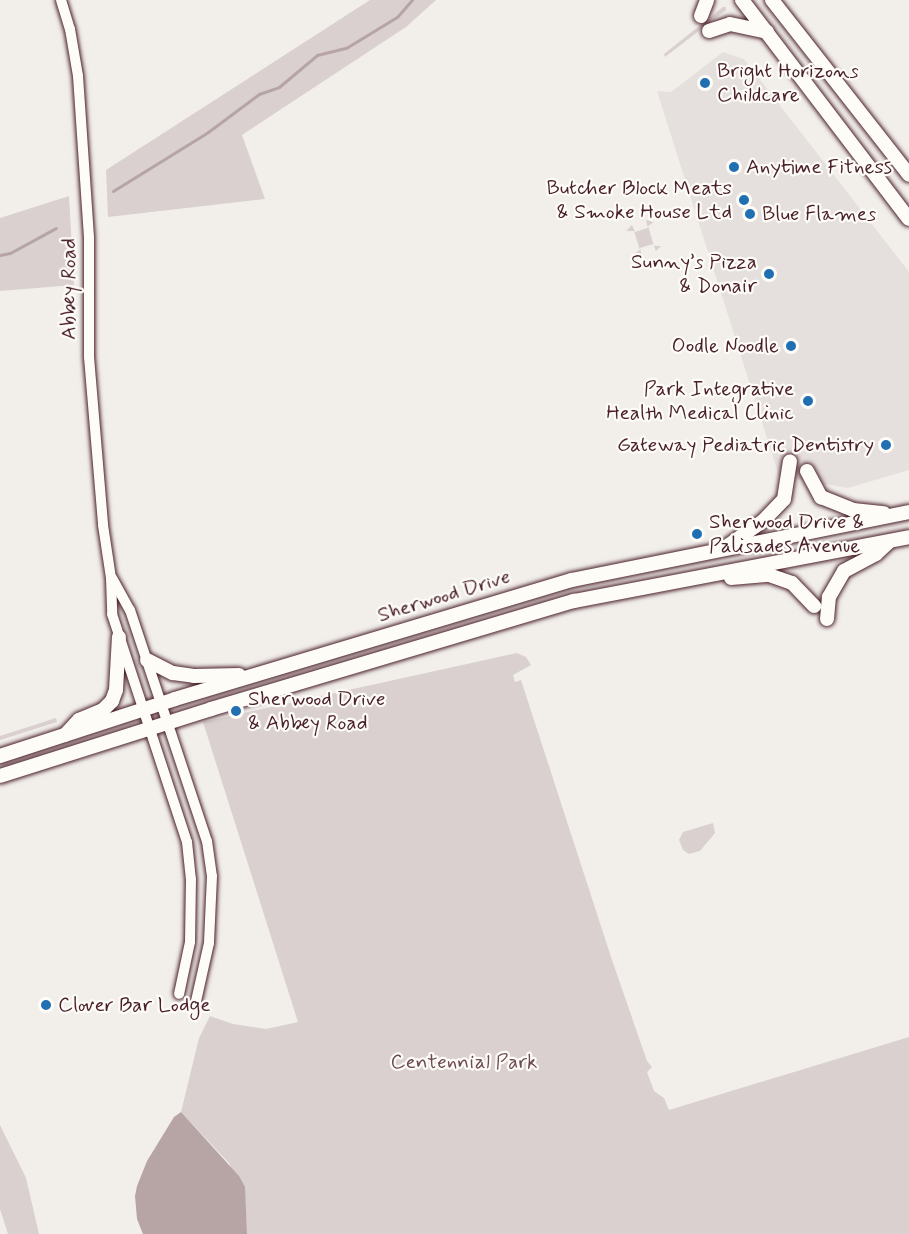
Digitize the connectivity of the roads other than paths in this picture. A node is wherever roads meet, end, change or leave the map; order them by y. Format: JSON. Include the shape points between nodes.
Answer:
{"nodes":[{"id":1,"x":61,"y":0,"type":"edge"},
{"id":2,"x":707,"y":0,"type":"edge"},
{"id":3,"x":742,"y":0,"type":"edge"},
{"id":4,"x":772,"y":0,"type":"edge"},
{"id":5,"x":701,"y":16,"type":"dead end"},
{"id":6,"x":710,"y":31,"type":"dead end"},
{"id":7,"x":767,"y":32,"type":"junction"},
{"id":8,"x":909,"y":175,"type":"edge"},
{"id":9,"x":909,"y":219,"type":"edge"},
{"id":10,"x":790,"y":461,"type":"dead end"},
{"id":11,"x":807,"y":471,"type":"dead end"},
{"id":12,"x":909,"y":512,"type":"edge"},
{"id":13,"x":895,"y":515,"type":"junction"},
{"id":14,"x":909,"y":537,"type":"edge"},
{"id":15,"x":890,"y":542,"type":"junction"},
{"id":16,"x":723,"y":549,"type":"junction"},
{"id":17,"x":716,"y":572,"type":"junction"},
{"id":18,"x":111,"y":578,"type":"junction"},
{"id":19,"x":814,"y":606,"type":"dead end"},
{"id":20,"x":827,"y":619,"type":"dead end"},
{"id":21,"x":119,"y":637,"type":"junction"},
{"id":22,"x":147,"y":660,"type":"junction"},
{"id":23,"x":259,"y":674,"type":"junction"},
{"id":24,"x":162,"y":704,"type":"junction"},
{"id":25,"x":144,"y":710,"type":"junction"},
{"id":26,"x":168,"y":722,"type":"junction"},
{"id":27,"x":150,"y":728,"type":"junction"},
{"id":28,"x":65,"y":735,"type":"junction"},
{"id":29,"x":0,"y":756,"type":"edge"},
{"id":30,"x":0,"y":776,"type":"edge"},
{"id":31,"x":179,"y":994,"type":"dead end"},
{"id":32,"x":196,"y":1001,"type":"dead end"}],
"edges":[{"from":1,"to":18,"type":"street","name":"Abbey Road","via":[[78,76],[89,238],[89,357]]},
{"from":2,"to":5,"type":"main road"},
{"from":3,"to":7,"type":"main road"},
{"from":4,"to":8,"type":"main road"},
{"from":6,"to":7,"type":"main road","via":[[730,24]]},
{"from":7,"to":9,"type":"main road"},
{"from":10,"to":16,"type":"main road","via":[[784,499],[764,521]]},
{"from":11,"to":13,"type":"main road","via":[[821,497],[853,510]]},
{"from":12,"to":13,"type":"main road","name":"Sherwood Drive"},
{"from":13,"to":16,"type":"main road","name":"Sherwood Drive"},
{"from":14,"to":15,"type":"main road","name":"Sherwood Drive"},
{"from":15,"to":17,"type":"main road","name":"Sherwood Drive"},
{"from":15,"to":20,"type":"main road","via":[[844,571],[829,597]]},
{"from":16,"to":23,"type":"main road","name":"Sherwood Drive","via":[[572,580]]},
{"from":17,"to":19,"type":"main road","via":[[728,578],[777,577],[792,583]]},
{"from":17,"to":26,"type":"main road","name":"Sherwood Drive","via":[[585,598],[492,623]]},
{"from":18,"to":21,"type":"street","name":"Abbey Road","via":[[112,614]]},
{"from":18,"to":22,"type":"street","name":"Abbey Road","via":[[130,609]]},
{"from":21,"to":25,"type":"street","name":"Abbey Road"},
{"from":21,"to":28,"type":"main road","via":[[112,701],[103,710],[79,720]]},
{"from":22,"to":23,"type":"main road","via":[[173,673],[194,676]]},
{"from":22,"to":24,"type":"street","name":"Abbey Road"},
{"from":23,"to":24,"type":"main road","name":"Sherwood Drive"},
{"from":24,"to":25,"type":"main road","name":"Sherwood Drive"},
{"from":24,"to":26,"type":"street","name":"Abbey Road"},
{"from":25,"to":27,"type":"street","name":"Abbey Road"},
{"from":25,"to":28,"type":"main road","name":"Sherwood Drive"},
{"from":26,"to":27,"type":"main road","name":"Sherwood Drive"},
{"from":26,"to":32,"type":"street","name":"Abbey Road","via":[[207,841],[212,876],[209,944]]},
{"from":27,"to":30,"type":"main road","name":"Sherwood Drive"},
{"from":27,"to":31,"type":"street","name":"Abbey Road","via":[[187,842],[190,942]]},
{"from":28,"to":29,"type":"main road","name":"Sherwood Drive"}]}
